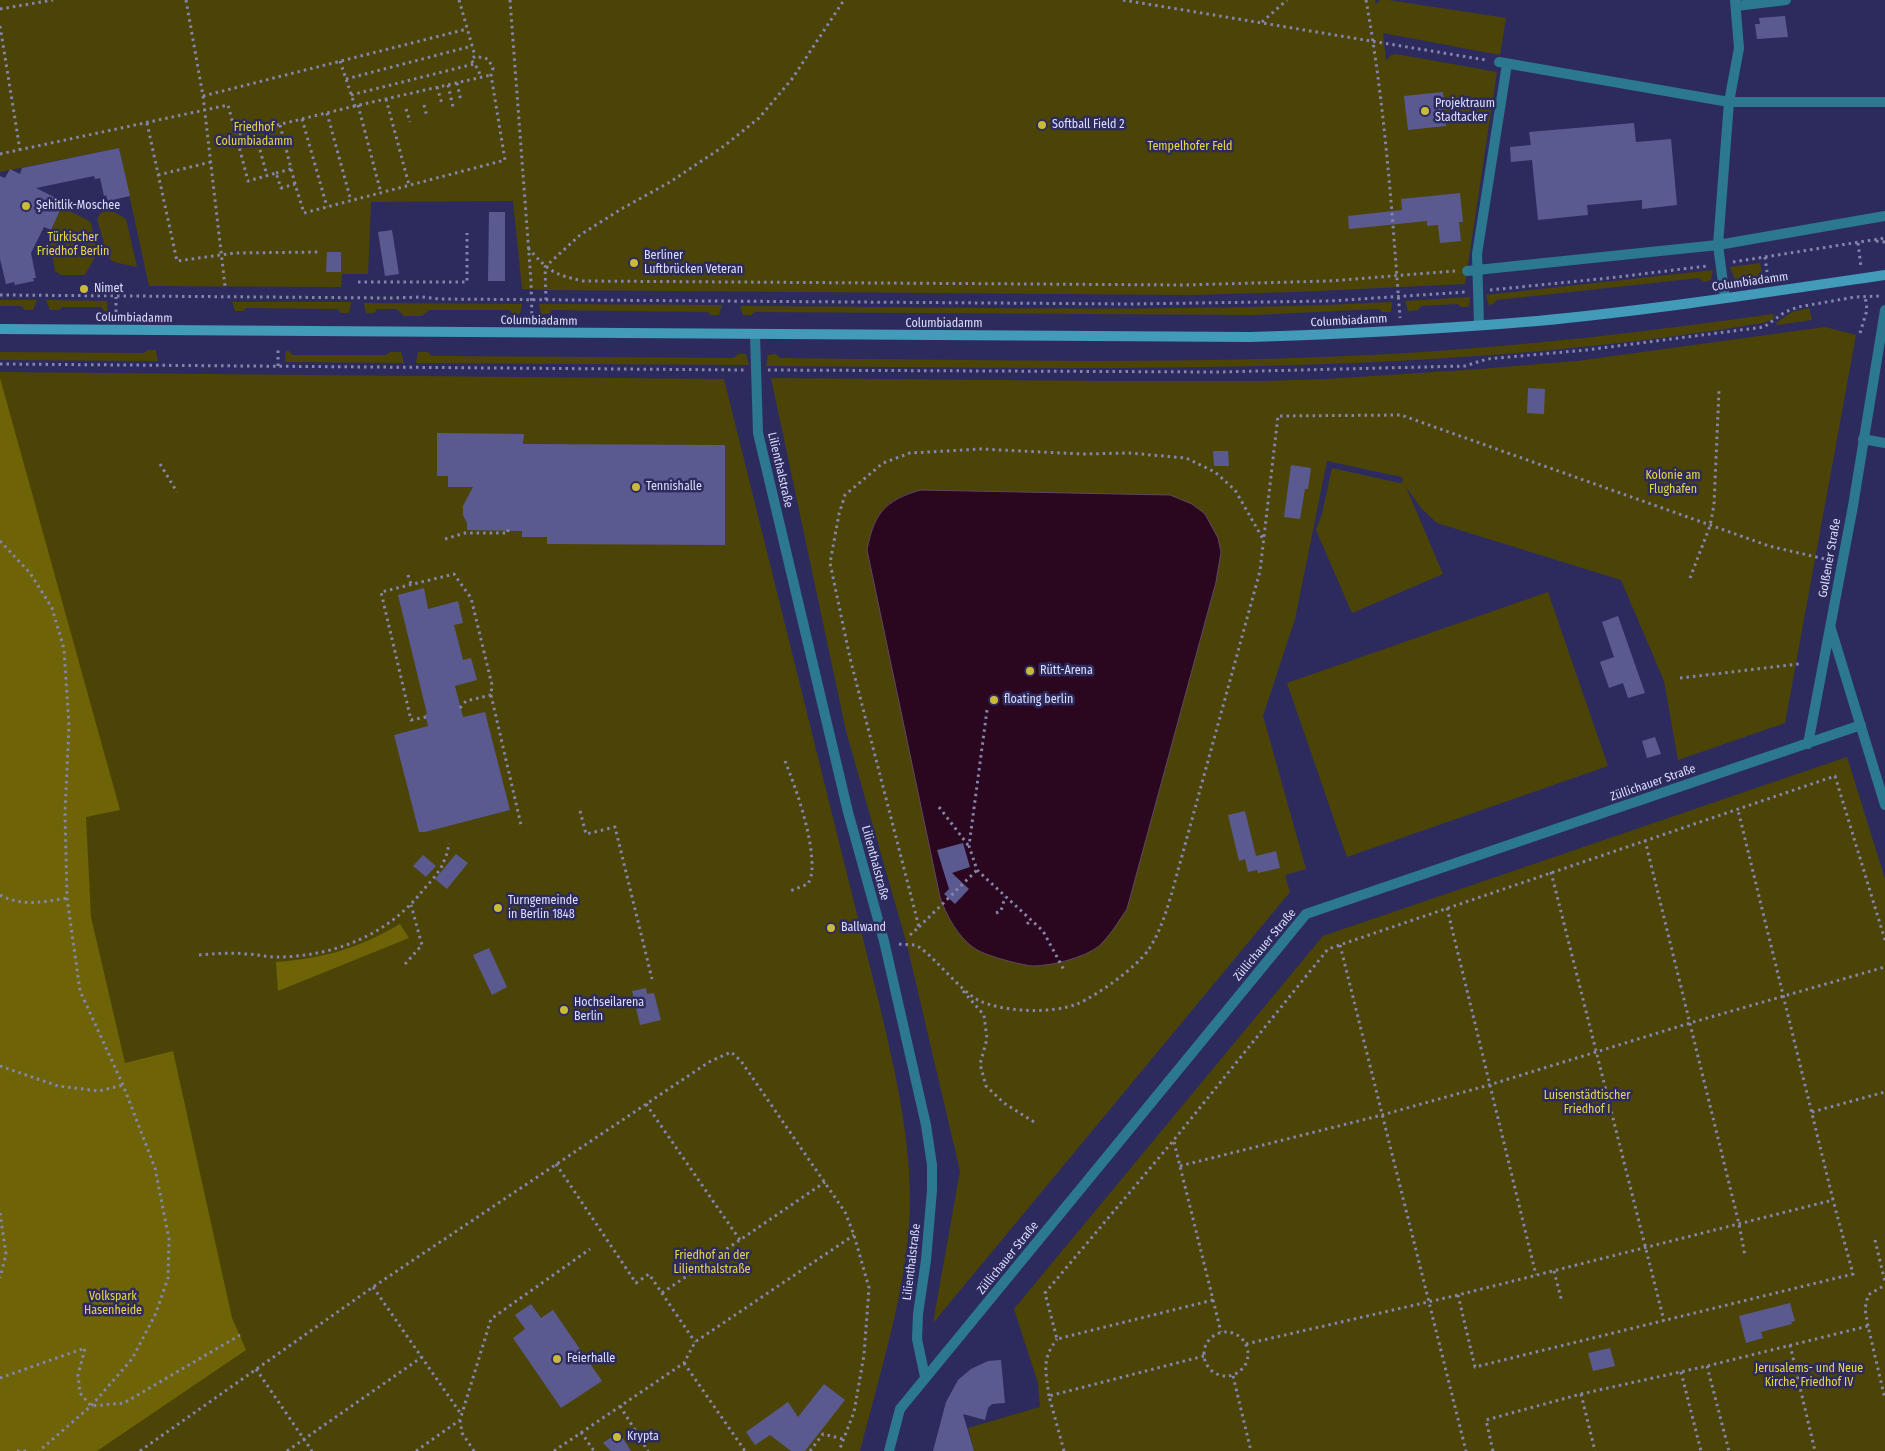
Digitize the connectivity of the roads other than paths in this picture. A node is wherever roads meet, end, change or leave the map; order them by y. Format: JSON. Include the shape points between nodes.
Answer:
{"nodes":[{"id":1,"x":1786,"y":0,"type":"edge"},
{"id":2,"x":1736,"y":3,"type":"edge"},
{"id":3,"x":1729,"y":102,"type":"junction"},
{"id":4,"x":1885,"y":102,"type":"edge"},
{"id":5,"x":1885,"y":216,"type":"edge"},
{"id":6,"x":1718,"y":245,"type":"junction"},
{"id":7,"x":1472,"y":270,"type":"junction"},
{"id":8,"x":1885,"y":275,"type":"edge"},
{"id":9,"x":1725,"y":298,"type":"junction"},
{"id":10,"x":1885,"y":310,"type":"edge"},
{"id":11,"x":1479,"y":325,"type":"junction"},
{"id":12,"x":0,"y":329,"type":"edge"},
{"id":13,"x":755,"y":335,"type":"junction"},
{"id":14,"x":1864,"y":439,"type":"junction"},
{"id":15,"x":1885,"y":443,"type":"edge"},
{"id":16,"x":1830,"y":628,"type":"junction"},
{"id":17,"x":1860,"y":725,"type":"junction"},
{"id":18,"x":1808,"y":744,"type":"junction"},
{"id":19,"x":1885,"y":805,"type":"edge"},
{"id":20,"x":926,"y":1377,"type":"junction"},
{"id":21,"x":889,"y":1451,"type":"edge"}],
"edges":[{"from":1,"to":2,"type":"street"},
{"from":2,"to":3,"type":"street","via":[[1739,48]]},
{"from":3,"to":4,"type":"street"},
{"from":3,"to":6,"type":"street"},
{"from":3,"to":7,"type":"street","via":[[1503,63],[1477,254]]},
{"from":5,"to":6,"type":"street"},
{"from":6,"to":7,"type":"street"},
{"from":6,"to":9,"type":"street"},
{"from":7,"to":11,"type":"street","via":[[1478,291]]},
{"from":8,"to":9,"type":"main road","name":"Columbiadamm"},
{"from":9,"to":11,"type":"main road","name":"Columbiadamm"},
{"from":10,"to":14,"type":"street","name":"Golßener Straße"},
{"from":11,"to":13,"type":"main road","name":"Columbiadamm","via":[[1250,337]]},
{"from":12,"to":13,"type":"main road","name":"Columbiadamm"},
{"from":13,"to":20,"type":"street","name":"Lilienthalstraße","via":[[758,433],[926,1124],[932,1190],[917,1339]]},
{"from":14,"to":15,"type":"street"},
{"from":14,"to":16,"type":"street","name":"Golßener Straße"},
{"from":16,"to":17,"type":"street","name":"Golßener Straße"},
{"from":16,"to":18,"type":"street"},
{"from":17,"to":18,"type":"street","name":"Züllichauer Straße"},
{"from":17,"to":19,"type":"street","name":"Golßener Straße"},
{"from":18,"to":20,"type":"street","name":"Züllichauer Straße","via":[[1306,914]]},
{"from":20,"to":21,"type":"street","via":[[900,1409]]}]}
